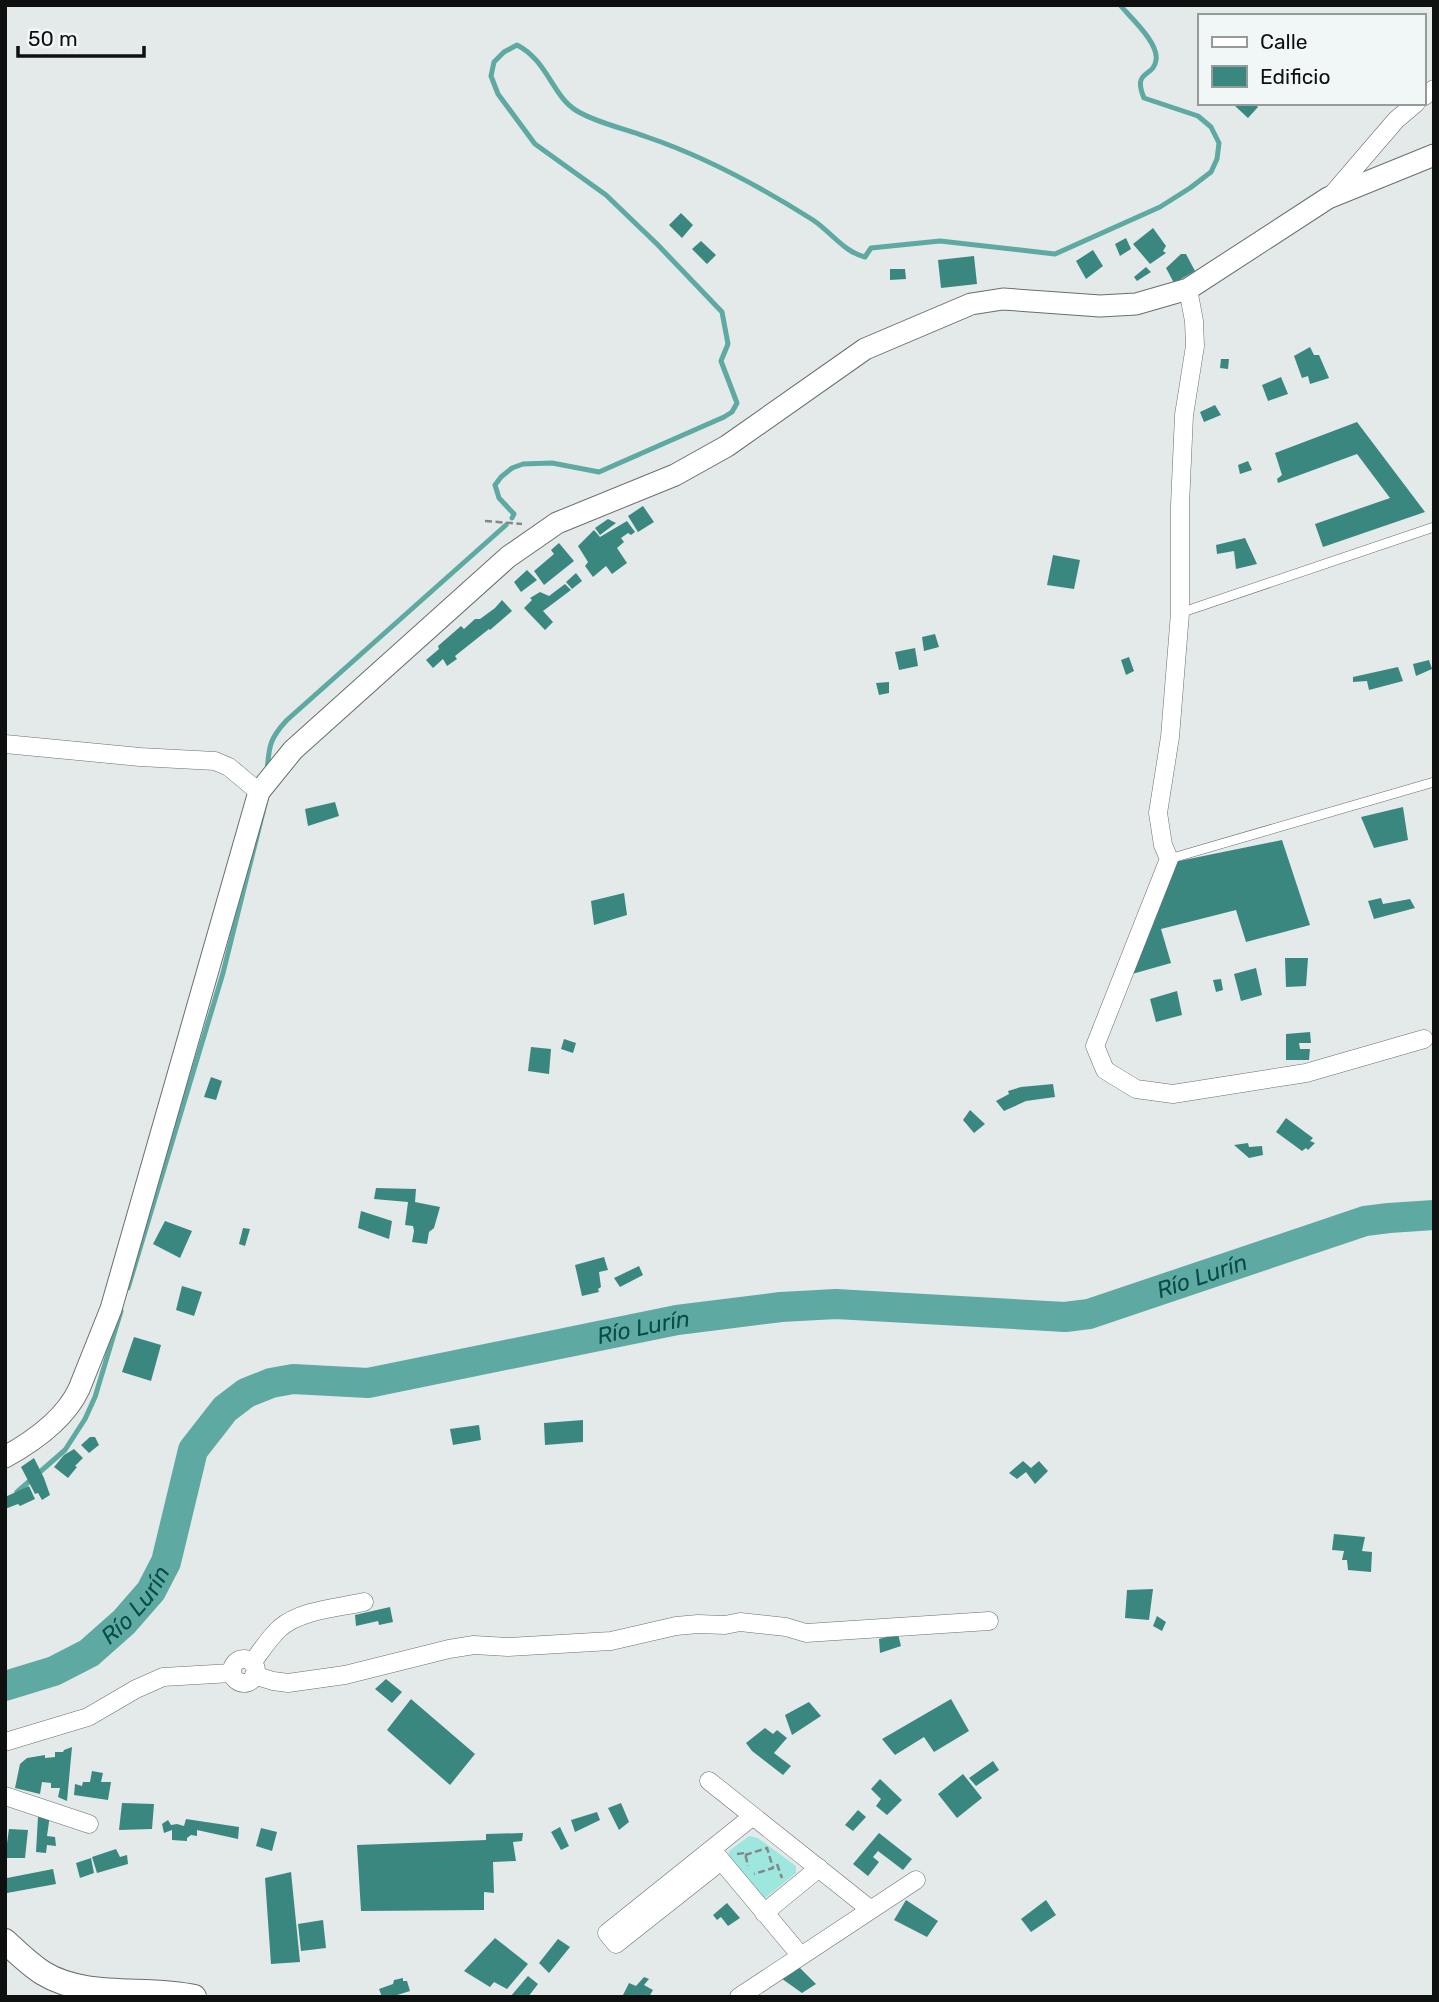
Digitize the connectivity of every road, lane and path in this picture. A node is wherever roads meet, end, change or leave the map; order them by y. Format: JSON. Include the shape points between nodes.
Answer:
{"nodes":[{"id":1,"x":1414,"y":105,"type":"edge"},
{"id":2,"x":1434,"y":155,"type":"edge"},
{"id":3,"x":1328,"y":198,"type":"junction"},
{"id":4,"x":1188,"y":289,"type":"junction"},
{"id":5,"x":485,"y":521,"type":"dead end"},
{"id":6,"x":557,"y":523,"type":"junction"},
{"id":7,"x":1434,"y":527,"type":"edge"},
{"id":8,"x":1180,"y":613,"type":"junction"},
{"id":9,"x":5,"y":744,"type":"edge"},
{"id":10,"x":1434,"y":782,"type":"edge"},
{"id":11,"x":259,"y":792,"type":"junction"},
{"id":12,"x":1169,"y":859,"type":"junction"},
{"id":13,"x":1424,"y":1039,"type":"dead end"},
{"id":14,"x":5,"y":1457,"type":"edge"},
{"id":15,"x":364,"y":1602,"type":"dead end"},
{"id":16,"x":989,"y":1621,"type":"dead end"},
{"id":17,"x":253,"y":1669,"type":"junction"},
{"id":18,"x":5,"y":1742,"type":"edge"},
{"id":19,"x":709,"y":1781,"type":"dead end"},
{"id":20,"x":5,"y":1796,"type":"edge"},
{"id":21,"x":753,"y":1816,"type":"junction"},
{"id":22,"x":89,"y":1824,"type":"dead end"},
{"id":23,"x":716,"y":1855,"type":"junction"},
{"id":24,"x":746,"y":1855,"type":"dead end"},
{"id":25,"x":773,"y":1866,"type":"junction"},
{"id":26,"x":819,"y":1868,"type":"junction"},
{"id":27,"x":751,"y":1875,"type":"dead end"},
{"id":28,"x":916,"y":1880,"type":"dead end"},
{"id":29,"x":784,"y":1883,"type":"dead end"},
{"id":30,"x":871,"y":1910,"type":"junction"},
{"id":31,"x":764,"y":1913,"type":"junction"},
{"id":32,"x":5,"y":1941,"type":"edge"},
{"id":33,"x":801,"y":1956,"type":"junction"},
{"id":34,"x":194,"y":1997,"type":"edge"},
{"id":35,"x":739,"y":1997,"type":"edge"}],
"edges":[{"from":1,"to":3,"type":"street"},
{"from":2,"to":3,"type":"street"},
{"from":3,"to":4,"type":"street"},
{"from":4,"to":6,"type":"street","via":[[1136,304],[1003,299],[971,304],[865,349],[727,446],[675,475]]},
{"from":4,"to":8,"type":"street","via":[[1195,346],[1184,415]]},
{"from":5,"to":6,"type":"path"},
{"from":6,"to":11,"type":"street","via":[[508,557],[293,750]]},
{"from":7,"to":8,"type":"lane"},
{"from":8,"to":12,"type":"street","via":[[1170,737],[1158,813]]},
{"from":9,"to":11,"type":"street","via":[[215,761]]},
{"from":10,"to":12,"type":"lane"},
{"from":11,"to":14,"type":"street","via":[[111,1309],[73,1402],[37,1436]]},
{"from":12,"to":13,"type":"street","via":[[1095,1046],[1105,1070],[1136,1089],[1173,1094],[1306,1073]]},
{"from":15,"to":17,"type":"street","via":[[288,1622],[268,1641]]},
{"from":16,"to":17,"type":"street","via":[[806,1633],[740,1622],[698,1624],[611,1641],[474,1645],[289,1683],[273,1681]]},
{"from":17,"to":18,"type":"street","via":[[251,1680],[243,1682],[232,1673],[163,1677],[88,1717]]},
{"from":19,"to":21,"type":"street"},
{"from":20,"to":22,"type":"street"},
{"from":21,"to":23,"type":"street"},
{"from":21,"to":26,"type":"street"},
{"from":23,"to":23,"type":"street","via":[[616,1944],[607,1933]]},
{"from":23,"to":31,"type":"street"},
{"from":24,"to":25,"type":"path","via":[[767,1848]]},
{"from":25,"to":27,"type":"path"},
{"from":25,"to":29,"type":"path","via":[[777,1864]]},
{"from":26,"to":30,"type":"street"},
{"from":26,"to":31,"type":"street"},
{"from":28,"to":30,"type":"street"},
{"from":30,"to":33,"type":"street"},
{"from":31,"to":33,"type":"street"},
{"from":32,"to":34,"type":"main road","via":[[30,1964],[59,1981]]},
{"from":33,"to":35,"type":"street"}]}
